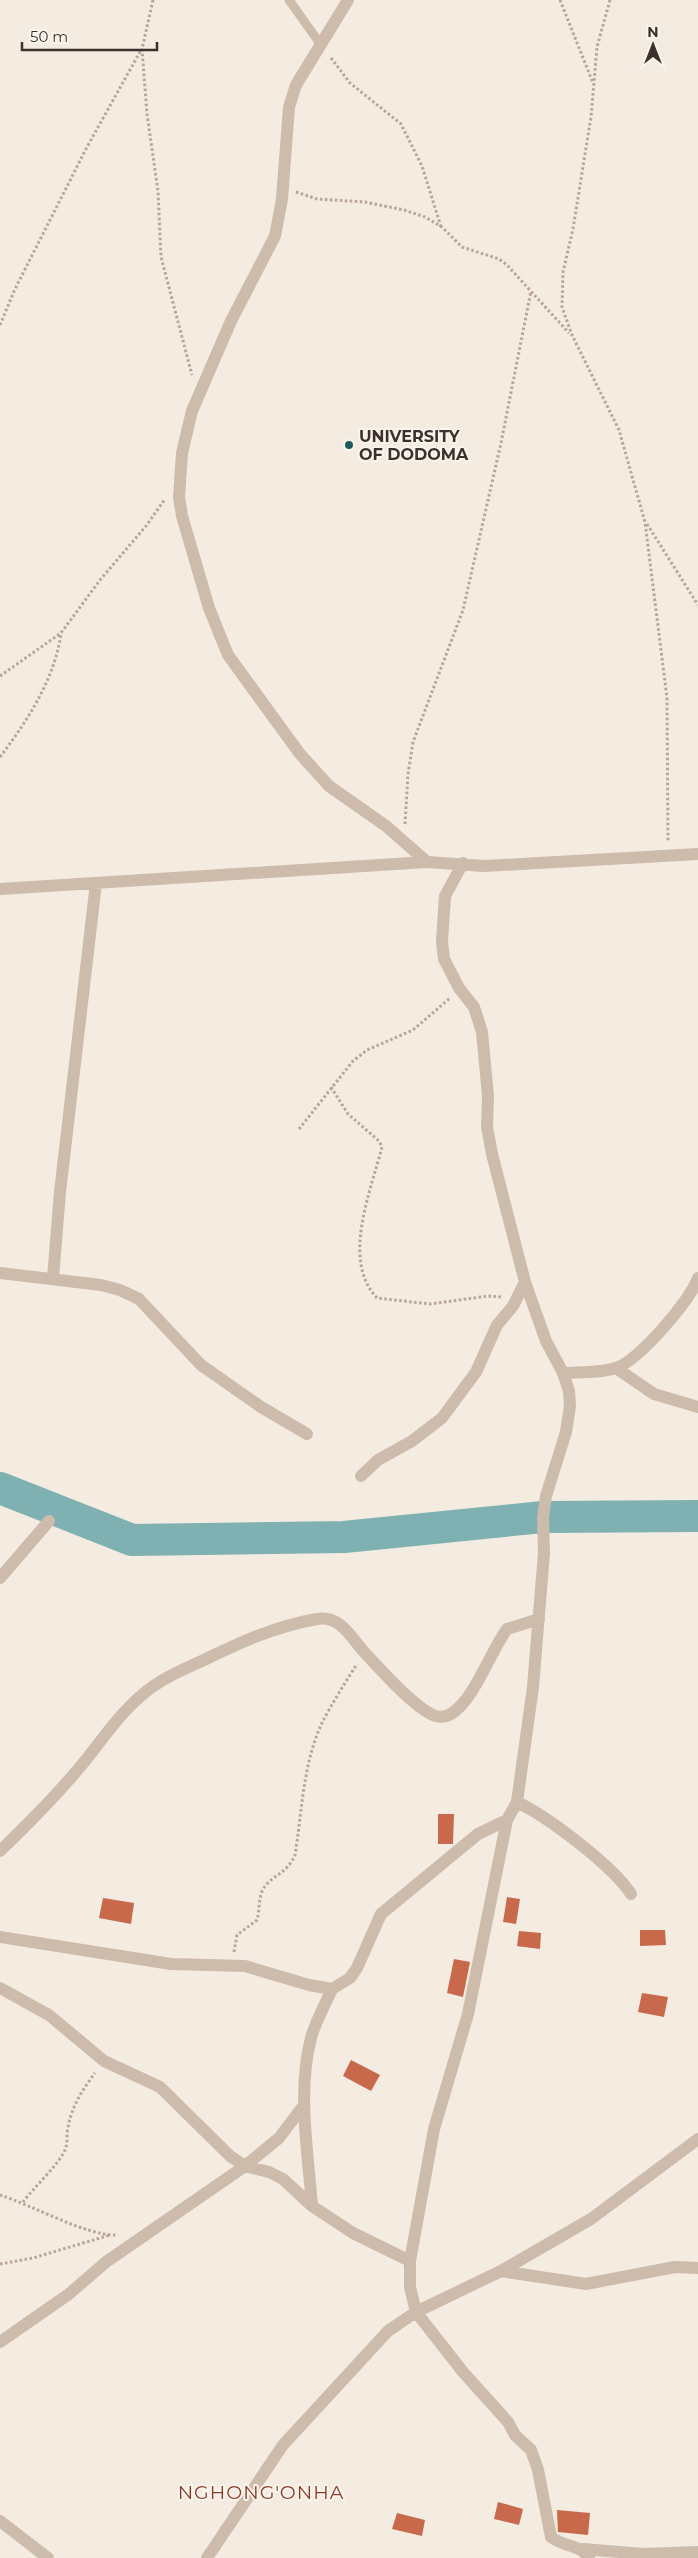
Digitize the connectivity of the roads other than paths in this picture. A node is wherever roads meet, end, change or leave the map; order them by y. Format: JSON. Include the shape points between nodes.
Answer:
{"nodes":[{"id":1,"x":289,"y":0,"type":"edge"},
{"id":2,"x":348,"y":0,"type":"edge"},
{"id":3,"x":321,"y":45,"type":"junction"},
{"id":4,"x":698,"y":854,"type":"edge"},
{"id":5,"x":427,"y":862,"type":"junction"},
{"id":6,"x":463,"y":863,"type":"junction"},
{"id":7,"x":96,"y":883,"type":"junction"},
{"id":8,"x":0,"y":889,"type":"edge"},
{"id":9,"x":0,"y":1272,"type":"edge"},
{"id":10,"x":53,"y":1278,"type":"junction"},
{"id":11,"x":698,"y":1278,"type":"edge"},
{"id":12,"x":525,"y":1282,"type":"junction"},
{"id":13,"x":616,"y":1368,"type":"junction"},
{"id":14,"x":563,"y":1373,"type":"junction"},
{"id":15,"x":698,"y":1407,"type":"edge"},
{"id":16,"x":308,"y":1434,"type":"dead end"},
{"id":17,"x":361,"y":1476,"type":"dead end"},
{"id":18,"x":49,"y":1521,"type":"dead end"},
{"id":19,"x":0,"y":1578,"type":"edge"},
{"id":20,"x":539,"y":1619,"type":"junction"},
{"id":21,"x":517,"y":1802,"type":"junction"},
{"id":22,"x":507,"y":1820,"type":"junction"},
{"id":23,"x":0,"y":1851,"type":"edge"},
{"id":24,"x":631,"y":1894,"type":"dead end"},
{"id":25,"x":0,"y":1937,"type":"edge"},
{"id":26,"x":0,"y":1988,"type":"edge"},
{"id":27,"x":332,"y":1989,"type":"junction"},
{"id":28,"x":304,"y":2105,"type":"junction"},
{"id":29,"x":698,"y":2139,"type":"edge"},
{"id":30,"x":245,"y":2166,"type":"junction"},
{"id":31,"x":312,"y":2206,"type":"junction"},
{"id":32,"x":410,"y":2261,"type":"junction"},
{"id":33,"x":698,"y":2268,"type":"edge"},
{"id":34,"x":501,"y":2270,"type":"junction"},
{"id":35,"x":416,"y":2312,"type":"junction"},
{"id":36,"x":0,"y":2342,"type":"edge"},
{"id":37,"x":0,"y":2521,"type":"edge"},
{"id":38,"x":698,"y":2552,"type":"edge"},
{"id":39,"x":586,"y":2554,"type":"edge"},
{"id":40,"x":48,"y":2558,"type":"edge"},
{"id":41,"x":208,"y":2558,"type":"edge"}],
"edges":[{"from":1,"to":3,"type":"lane"},
{"from":2,"to":3,"type":"street"},
{"from":3,"to":5,"type":"street","via":[[305,66],[290,107],[282,199],[274,236],[231,321],[185,433],[179,496],[209,608],[228,655],[300,754],[323,779]]},
{"from":4,"to":6,"type":"street","via":[[484,866]]},
{"from":5,"to":6,"type":"street"},
{"from":5,"to":7,"type":"street"},
{"from":6,"to":12,"type":"street","via":[[445,896],[444,959],[459,988],[474,1007],[482,1032],[488,1096],[486,1127]]},
{"from":7,"to":8,"type":"street"},
{"from":7,"to":10,"type":"street"},
{"from":9,"to":10,"type":"street"},
{"from":10,"to":16,"type":"street","via":[[101,1285],[139,1299],[200,1365],[261,1407]]},
{"from":11,"to":13,"type":"street","via":[[686,1301],[641,1351]]},
{"from":12,"to":14,"type":"street","via":[[546,1341]]},
{"from":12,"to":17,"type":"street","via":[[514,1306],[497,1325],[476,1372],[442,1418],[412,1442],[378,1460]]},
{"from":13,"to":14,"type":"street"},
{"from":13,"to":15,"type":"street","via":[[654,1394]]},
{"from":14,"to":20,"type":"street","via":[[570,1406],[543,1517]]},
{"from":18,"to":19,"type":"street"},
{"from":20,"to":21,"type":"street"},
{"from":20,"to":23,"type":"street","via":[[507,1629],[463,1703],[443,1717],[434,1716],[419,1705],[337,1622],[320,1618],[252,1637],[170,1675],[142,1695],[40,1813]]},
{"from":21,"to":22,"type":"street"},
{"from":21,"to":24,"type":"street","via":[[571,1838]]},
{"from":22,"to":27,"type":"street","via":[[478,1834],[390,1905],[376,1923],[354,1973]]},
{"from":22,"to":32,"type":"street","via":[[468,2014],[434,2129]]},
{"from":25,"to":27,"type":"street","via":[[171,1964],[233,1964]]},
{"from":26,"to":30,"type":"street","via":[[49,2015],[104,2060],[160,2087],[230,2156]]},
{"from":27,"to":28,"type":"street","via":[[311,2036],[306,2060]]},
{"from":28,"to":30,"type":"street","via":[[279,2138]]},
{"from":28,"to":31,"type":"street"},
{"from":29,"to":34,"type":"street","via":[[591,2219]]},
{"from":30,"to":31,"type":"street","via":[[283,2179]]},
{"from":30,"to":36,"type":"street","via":[[114,2256],[69,2294]]},
{"from":31,"to":32,"type":"street","via":[[353,2233]]},
{"from":32,"to":35,"type":"street","via":[[410,2287]]},
{"from":33,"to":34,"type":"street","via":[[674,2267],[586,2284]]},
{"from":34,"to":35,"type":"street"},
{"from":35,"to":39,"type":"street","via":[[530,2450],[538,2470],[552,2536]]},
{"from":35,"to":41,"type":"street","via":[[388,2331],[296,2429]]},
{"from":37,"to":40,"type":"street"},
{"from":38,"to":39,"type":"street"}]}
